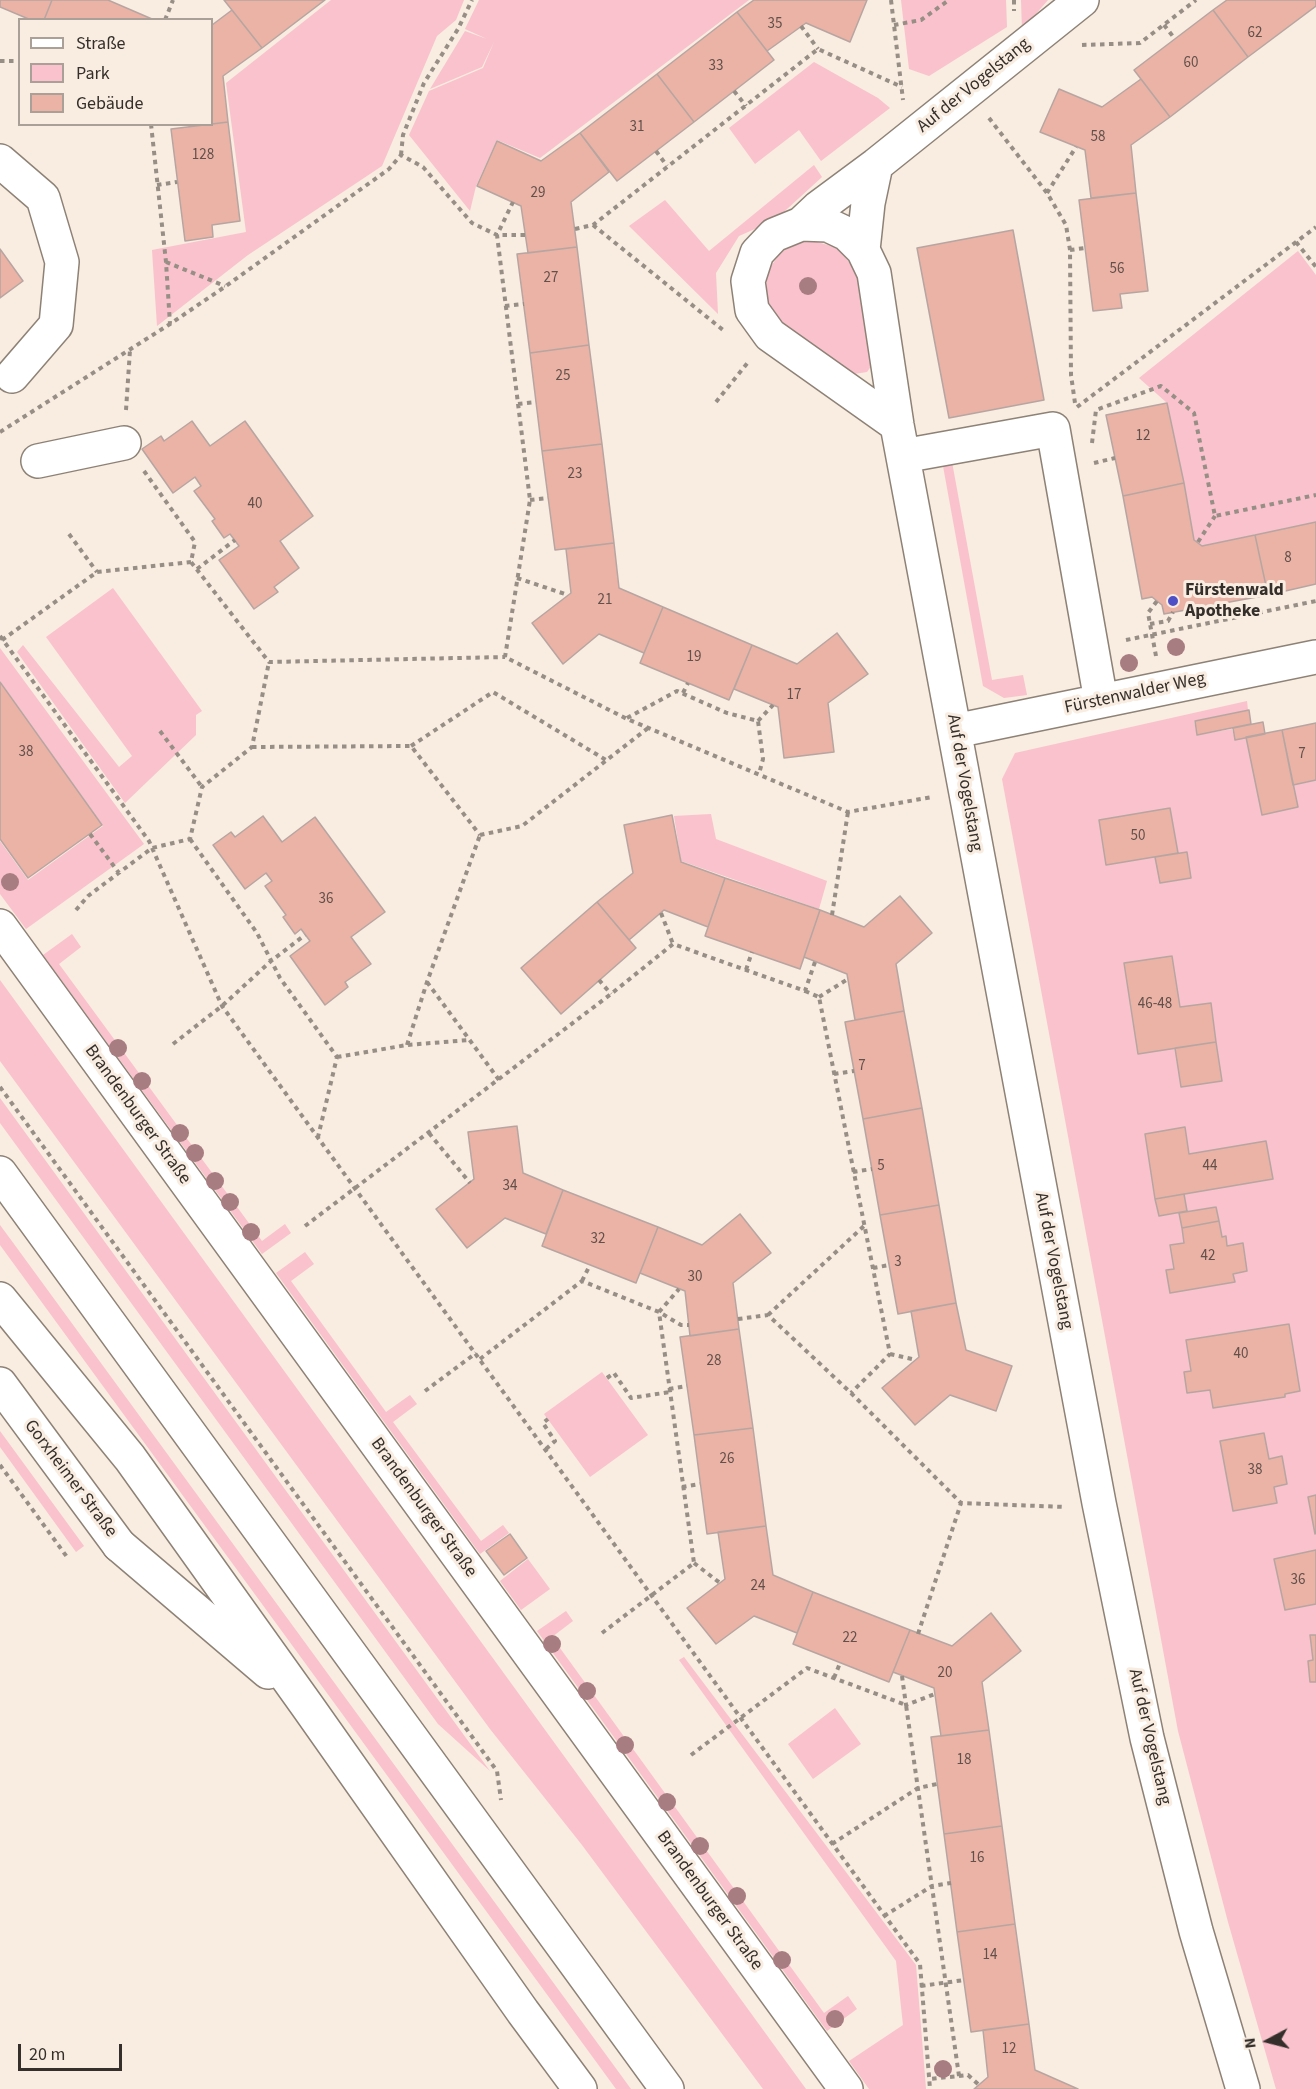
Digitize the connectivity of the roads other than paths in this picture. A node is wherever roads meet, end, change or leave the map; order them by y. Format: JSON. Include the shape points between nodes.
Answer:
{"nodes":[{"id":1,"x":1068,"y":9,"type":"edge"},
{"id":2,"x":0,"y":161,"type":"edge"},
{"id":3,"x":876,"y":165,"type":"junction"},
{"id":4,"x":801,"y":224,"type":"junction"},
{"id":5,"x":863,"y":250,"type":"junction"},
{"id":6,"x":12,"y":376,"type":"dead end"},
{"id":7,"x":900,"y":441,"type":"junction"},
{"id":8,"x":124,"y":443,"type":"dead end"},
{"id":9,"x":38,"y":461,"type":"dead end"},
{"id":10,"x":1316,"y":657,"type":"edge"},
{"id":11,"x":1101,"y":701,"type":"junction"},
{"id":12,"x":955,"y":731,"type":"junction"},
{"id":13,"x":0,"y":926,"type":"edge"},
{"id":14,"x":0,"y":1173,"type":"edge"},
{"id":15,"x":0,"y":1299,"type":"edge"},
{"id":16,"x":0,"y":1384,"type":"edge"},
{"id":17,"x":308,"y":1707,"type":"junction"},
{"id":18,"x":580,"y":2089,"type":"edge"},
{"id":19,"x":667,"y":2089,"type":"edge"},
{"id":20,"x":846,"y":2089,"type":"edge"},
{"id":21,"x":1243,"y":2089,"type":"edge"}],
"edges":[{"from":1,"to":3,"type":"main road","name":"Auf der Vogelstang"},
{"from":2,"to":6,"type":"main road","via":[[43,198],[62,262],[56,325]]},
{"from":3,"to":4,"type":"main road","name":"Auf der Vogelstang"},
{"from":3,"to":5,"type":"main road","name":"Auf der Vogelstang"},
{"from":4,"to":5,"type":"main road","name":"Auf der Vogelstang","via":[[828,225],[847,234]]},
{"from":4,"to":7,"type":"main road","name":"Auf der Vogelstang","via":[[774,235],[757,253],[748,281],[752,310],[770,335]]},
{"from":5,"to":7,"type":"main road","name":"Auf der Vogelstang","via":[[874,273]]},
{"from":7,"to":11,"type":"main road","via":[[1053,429]]},
{"from":7,"to":12,"type":"main road","name":"Auf der Vogelstang"},
{"from":8,"to":9,"type":"main road"},
{"from":10,"to":11,"type":"main road","name":"Fürstenwalder Weg"},
{"from":11,"to":12,"type":"main road","name":"Fürstenwalder Weg"},
{"from":12,"to":21,"type":"main road","name":"Auf der Vogelstang","via":[[1099,1503],[1148,1738],[1196,1930]]},
{"from":13,"to":20,"type":"main road","name":"Brandenburger Straße"},
{"from":14,"to":19,"type":"main road"},
{"from":15,"to":17,"type":"main road","via":[[130,1458]]},
{"from":16,"to":17,"type":"main road","name":"Gorxheimer Straße","via":[[119,1545]]},
{"from":17,"to":18,"type":"main road"}]}
